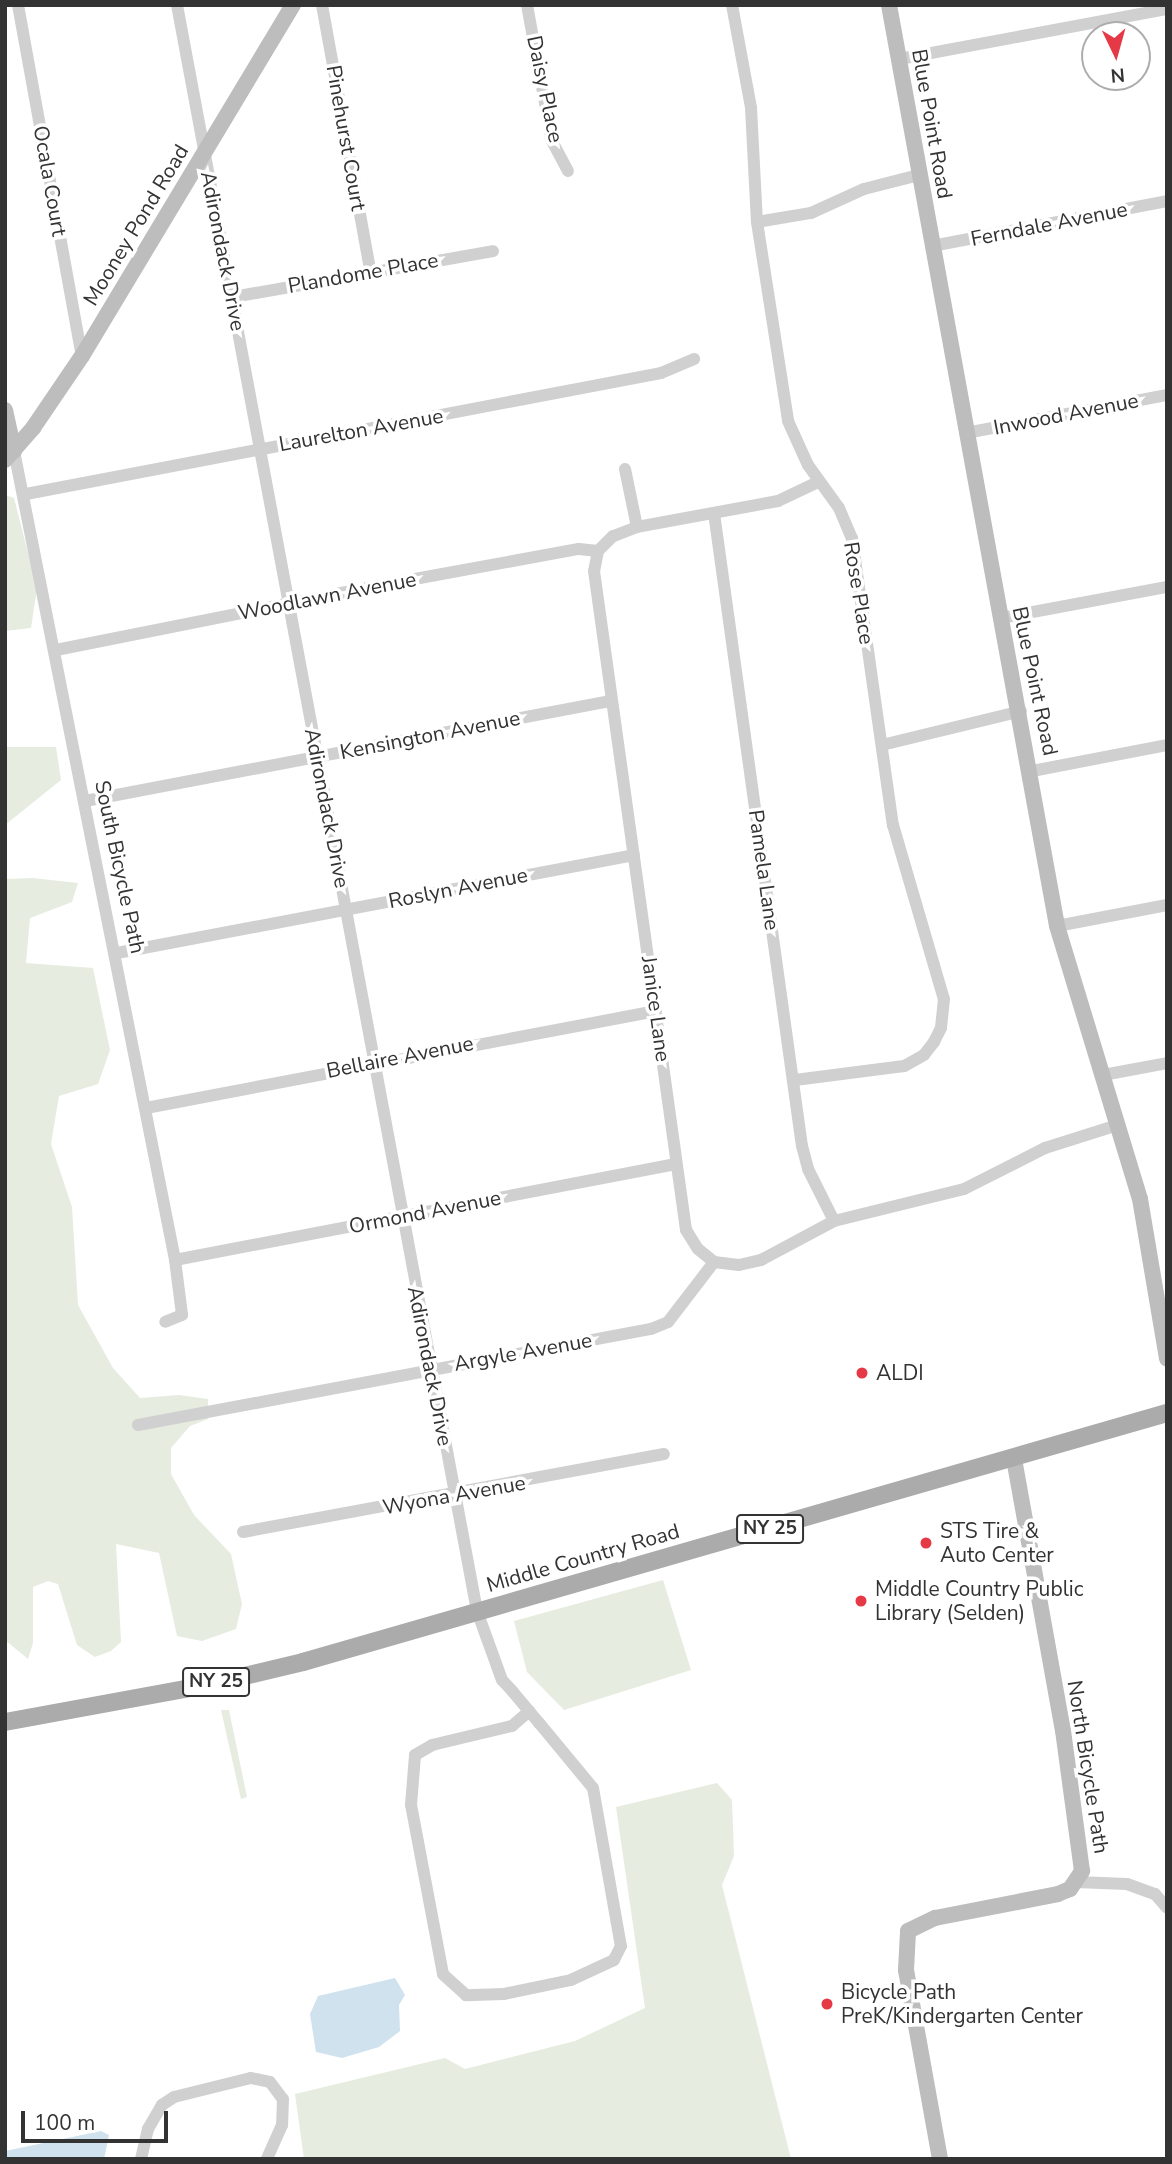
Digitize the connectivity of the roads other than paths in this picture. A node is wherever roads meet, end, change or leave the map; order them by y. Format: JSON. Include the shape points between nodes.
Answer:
{"nodes":[{"id":1,"x":18,"y":5,"type":"edge"},
{"id":2,"x":177,"y":5,"type":"edge"},
{"id":3,"x":293,"y":5,"type":"edge"},
{"id":4,"x":322,"y":5,"type":"edge"},
{"id":5,"x":527,"y":5,"type":"edge"},
{"id":6,"x":732,"y":5,"type":"edge"},
{"id":7,"x":889,"y":5,"type":"edge"},
{"id":8,"x":1167,"y":9,"type":"edge"},
{"id":9,"x":899,"y":59,"type":"junction"},
{"id":10,"x":205,"y":152,"type":"junction"},
{"id":11,"x":568,"y":171,"type":"dead end"},
{"id":12,"x":919,"y":175,"type":"junction"},
{"id":13,"x":1167,"y":201,"type":"edge"},
{"id":14,"x":757,"y":222,"type":"junction"},
{"id":15,"x":932,"y":246,"type":"junction"},
{"id":16,"x":494,"y":251,"type":"dead end"},
{"id":17,"x":370,"y":270,"type":"junction"},
{"id":18,"x":233,"y":297,"type":"junction"},
{"id":19,"x":82,"y":356,"type":"junction"},
{"id":20,"x":694,"y":359,"type":"dead end"},
{"id":21,"x":1167,"y":395,"type":"edge"},
{"id":22,"x":5,"y":411,"type":"edge"},
{"id":23,"x":966,"y":433,"type":"junction"},
{"id":24,"x":259,"y":449,"type":"junction"},
{"id":25,"x":10,"y":455,"type":"edge"},
{"id":26,"x":625,"y":469,"type":"dead end"},
{"id":27,"x":818,"y":482,"type":"junction"},
{"id":28,"x":26,"y":494,"type":"junction"},
{"id":29,"x":714,"y":513,"type":"junction"},
{"id":30,"x":637,"y":527,"type":"junction"},
{"id":31,"x":598,"y":551,"type":"junction"},
{"id":32,"x":1167,"y":587,"type":"edge"},
{"id":33,"x":290,"y":603,"type":"junction"},
{"id":34,"x":1001,"y":618,"type":"junction"},
{"id":35,"x":56,"y":650,"type":"junction"},
{"id":36,"x":610,"y":701,"type":"junction"},
{"id":37,"x":1021,"y":711,"type":"junction"},
{"id":38,"x":882,"y":745,"type":"junction"},
{"id":39,"x":1167,"y":745,"type":"edge"},
{"id":40,"x":316,"y":756,"type":"junction"},
{"id":41,"x":1032,"y":771,"type":"junction"},
{"id":42,"x":85,"y":801,"type":"junction"},
{"id":43,"x":634,"y":855,"type":"junction"},
{"id":44,"x":1167,"y":905,"type":"edge"},
{"id":45,"x":346,"y":909,"type":"junction"},
{"id":46,"x":1057,"y":926,"type":"junction"},
{"id":47,"x":117,"y":953,"type":"junction"},
{"id":48,"x":656,"y":1011,"type":"junction"},
{"id":49,"x":372,"y":1062,"type":"junction"},
{"id":50,"x":1167,"y":1063,"type":"edge"},
{"id":51,"x":1103,"y":1075,"type":"junction"},
{"id":52,"x":795,"y":1080,"type":"junction"},
{"id":53,"x":146,"y":1108,"type":"junction"},
{"id":54,"x":1118,"y":1125,"type":"junction"},
{"id":55,"x":676,"y":1164,"type":"junction"},
{"id":56,"x":402,"y":1217,"type":"junction"},
{"id":57,"x":834,"y":1221,"type":"junction"},
{"id":58,"x":175,"y":1260,"type":"junction"},
{"id":59,"x":714,"y":1262,"type":"junction"},
{"id":60,"x":165,"y":1322,"type":"dead end"},
{"id":61,"x":1167,"y":1359,"type":"edge"},
{"id":62,"x":431,"y":1369,"type":"junction"},
{"id":63,"x":1167,"y":1413,"type":"edge"},
{"id":64,"x":138,"y":1425,"type":"dead end"},
{"id":65,"x":664,"y":1454,"type":"dead end"},
{"id":66,"x":1014,"y":1460,"type":"junction"},
{"id":67,"x":454,"y":1495,"type":"junction"},
{"id":68,"x":243,"y":1532,"type":"dead end"},
{"id":69,"x":477,"y":1611,"type":"junction"},
{"id":70,"x":529,"y":1711,"type":"junction"},
{"id":71,"x":5,"y":1722,"type":"edge"},
{"id":72,"x":1076,"y":1882,"type":"junction"},
{"id":73,"x":1167,"y":1908,"type":"edge"},
{"id":74,"x":141,"y":2159,"type":"edge"},
{"id":75,"x":267,"y":2159,"type":"edge"},
{"id":76,"x":940,"y":2159,"type":"edge"}],
"edges":[{"from":1,"to":19,"type":"street","name":"Ocala Court"},
{"from":2,"to":10,"type":"street","name":"Adirondack Drive"},
{"from":3,"to":10,"type":"street","name":"Mooney Pond Road"},
{"from":4,"to":17,"type":"street","name":"Pinehurst Court"},
{"from":5,"to":11,"type":"street","name":"Daisy Place","via":[[552,141]]},
{"from":6,"to":14,"type":"street","name":"Rose Place","via":[[751,108]]},
{"from":7,"to":9,"type":"street","name":"Blue Point Road"},
{"from":8,"to":9,"type":"street"},
{"from":9,"to":12,"type":"street","name":"Blue Point Road"},
{"from":10,"to":18,"type":"street","name":"Adirondack Drive"},
{"from":10,"to":19,"type":"street","name":"Mooney Pond Road"},
{"from":12,"to":14,"type":"street","via":[[864,189],[811,213]]},
{"from":12,"to":15,"type":"street","name":"Blue Point Road"},
{"from":13,"to":15,"type":"street","name":"Ferndale Avenue"},
{"from":14,"to":27,"type":"street","name":"Rose Place","via":[[788,421]]},
{"from":15,"to":23,"type":"street","name":"Blue Point Road"},
{"from":16,"to":17,"type":"street","name":"Plandome Place"},
{"from":17,"to":18,"type":"street","name":"Plandome Place"},
{"from":18,"to":24,"type":"street","name":"Adirondack Drive"},
{"from":19,"to":25,"type":"street","name":"Mooney Pond Road"},
{"from":20,"to":24,"type":"street","name":"Laurelton Avenue","via":[[661,373]]},
{"from":21,"to":23,"type":"street","name":"Inwood Avenue"},
{"from":22,"to":25,"type":"street","name":"South Bicycle Path"},
{"from":23,"to":34,"type":"street","name":"Blue Point Road"},
{"from":24,"to":28,"type":"street","name":"Laurelton Avenue"},
{"from":24,"to":33,"type":"street","name":"Adirondack Drive"},
{"from":25,"to":28,"type":"street","name":"South Bicycle Path"},
{"from":26,"to":30,"type":"street"},
{"from":27,"to":29,"type":"street","via":[[795,496]]},
{"from":27,"to":38,"type":"street","name":"Rose Place","via":[[839,508],[852,538]]},
{"from":28,"to":35,"type":"street","name":"South Bicycle Path"},
{"from":29,"to":30,"type":"street"},
{"from":29,"to":52,"type":"street","name":"Pamela Lane"},
{"from":30,"to":31,"type":"street","via":[[613,536]]},
{"from":31,"to":33,"type":"street","name":"Woodlawn Avenue","via":[[579,549]]},
{"from":31,"to":36,"type":"street","name":"Janice Lane","via":[[594,590]]},
{"from":32,"to":34,"type":"street"},
{"from":33,"to":35,"type":"street","name":"Woodlawn Avenue"},
{"from":33,"to":40,"type":"street","name":"Adirondack Drive"},
{"from":34,"to":37,"type":"street","name":"Blue Point Road"},
{"from":35,"to":42,"type":"street","name":"South Bicycle Path"},
{"from":36,"to":40,"type":"street","name":"Kensington Avenue"},
{"from":36,"to":43,"type":"street","name":"Janice Lane"},
{"from":37,"to":38,"type":"street"},
{"from":37,"to":41,"type":"street","name":"Blue Point Road"},
{"from":38,"to":52,"type":"street","name":"Rose Place","via":[[893,825],[944,999],[941,1028],[924,1055],[904,1066]]},
{"from":39,"to":41,"type":"street"},
{"from":40,"to":42,"type":"street","name":"Kensington Avenue"},
{"from":40,"to":45,"type":"street","name":"Adirondack Drive"},
{"from":41,"to":46,"type":"street","name":"Blue Point Road"},
{"from":42,"to":47,"type":"street","name":"South Bicycle Path"},
{"from":43,"to":45,"type":"street","name":"Roslyn Avenue"},
{"from":43,"to":48,"type":"street","name":"Janice Lane"},
{"from":44,"to":46,"type":"street"},
{"from":45,"to":47,"type":"street","name":"Roslyn Avenue"},
{"from":45,"to":49,"type":"street","name":"Adirondack Drive"},
{"from":46,"to":51,"type":"street","name":"Blue Point Road"},
{"from":47,"to":53,"type":"street","name":"South Bicycle Path"},
{"from":48,"to":49,"type":"street","name":"Bellaire Avenue"},
{"from":48,"to":55,"type":"street","name":"Janice Lane"},
{"from":49,"to":53,"type":"street","name":"Bellaire Avenue"},
{"from":49,"to":56,"type":"street","name":"Adirondack Drive"},
{"from":50,"to":51,"type":"street"},
{"from":51,"to":54,"type":"street","name":"Blue Point Road"},
{"from":52,"to":57,"type":"street","name":"Pamela Lane","via":[[808,1169]]},
{"from":53,"to":58,"type":"street","name":"South Bicycle Path"},
{"from":54,"to":57,"type":"street","via":[[1045,1148],[964,1189]]},
{"from":54,"to":61,"type":"street","name":"Blue Point Road","via":[[1140,1199]]},
{"from":55,"to":56,"type":"street","name":"Ormond Avenue"},
{"from":55,"to":59,"type":"street","name":"Janice Lane","via":[[686,1230]]},
{"from":56,"to":58,"type":"street","name":"Ormond Avenue"},
{"from":56,"to":62,"type":"street","name":"Adirondack Drive"},
{"from":57,"to":59,"type":"street","via":[[761,1260],[739,1265]]},
{"from":58,"to":60,"type":"street","name":"South Bicycle Path","via":[[182,1315]]},
{"from":59,"to":62,"type":"street","name":"Argyle Avenue","via":[[668,1322],[650,1329]]},
{"from":62,"to":64,"type":"street","name":"Argyle Avenue"},
{"from":62,"to":67,"type":"street","name":"Adirondack Drive"},
{"from":63,"to":66,"type":"main road","name":"Middle Country Road","number":"NY 25"},
{"from":65,"to":67,"type":"street","name":"Wyona Avenue"},
{"from":66,"to":69,"type":"main road","name":"Middle Country Road","number":"NY 25"},
{"from":66,"to":72,"type":"street","name":"North Bicycle Path","via":[[1082,1853]]},
{"from":67,"to":68,"type":"street","name":"Wyona Avenue"},
{"from":67,"to":69,"type":"street","name":"Adirondack Drive"},
{"from":69,"to":70,"type":"street","name":"Adirondack Drive","via":[[502,1680]]},
{"from":69,"to":71,"type":"main road","name":"Middle Country Road","number":"NY 25","via":[[207,1685]]},
{"from":70,"to":70,"type":"street","name":"Adirondack Drive","via":[[593,1788],[621,1946],[614,1960],[571,1980],[504,1994],[466,1995],[443,1974],[411,1805],[415,1755],[432,1745],[512,1726]]},
{"from":72,"to":73,"type":"street","via":[[1127,1884],[1155,1894]]},
{"from":72,"to":76,"type":"street","name":"North Bicycle Path","via":[[1058,1894],[935,1918],[908,1931],[906,1970]]},
{"from":74,"to":75,"type":"street","via":[[148,2129],[162,2105],[174,2097],[251,2078],[270,2082],[283,2099],[282,2125]]}]}
